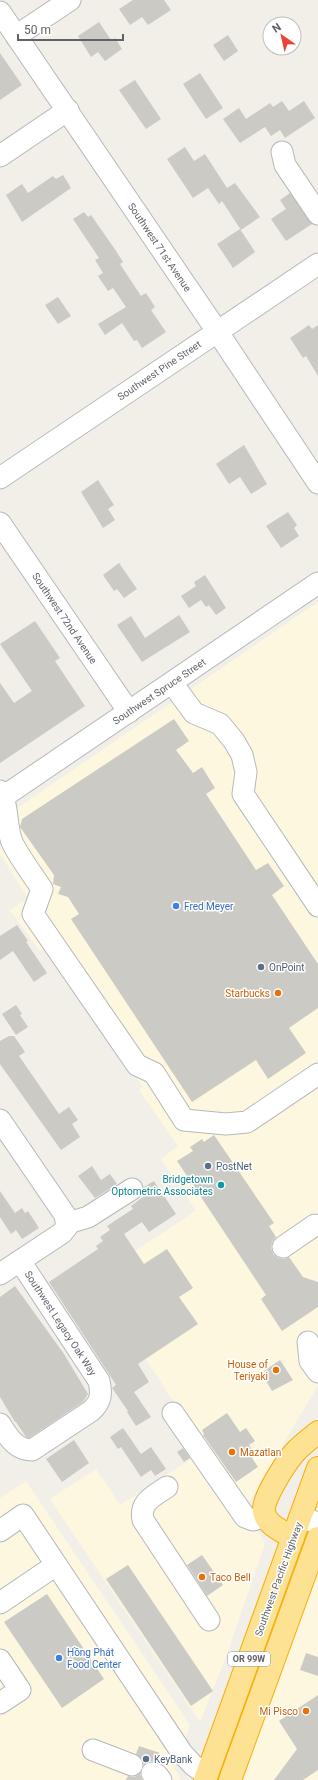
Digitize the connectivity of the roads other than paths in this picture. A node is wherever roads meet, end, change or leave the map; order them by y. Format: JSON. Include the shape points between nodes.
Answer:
{"nodes":[{"id":1,"x":70,"y":0,"type":"edge"},
{"id":2,"x":0,"y":12,"type":"edge"},
{"id":3,"x":9,"y":34,"type":"edge"},
{"id":4,"x":68,"y":110,"type":"junction"},
{"id":5,"x":282,"y":152,"type":"dead end"},
{"id":6,"x":0,"y":156,"type":"edge"},
{"id":7,"x":318,"y":214,"type":"edge"},
{"id":8,"x":318,"y":264,"type":"edge"},
{"id":9,"x":217,"y":331,"type":"junction"},
{"id":10,"x":0,"y":478,"type":"edge"},
{"id":11,"x":318,"y":483,"type":"edge"},
{"id":12,"x":0,"y":523,"type":"edge"},
{"id":13,"x":318,"y":583,"type":"edge"},
{"id":14,"x":172,"y":683,"type":"junction"},
{"id":15,"x":130,"y":712,"type":"junction"},
{"id":16,"x":1,"y":796,"type":"edge"},
{"id":17,"x":318,"y":906,"type":"edge"},
{"id":18,"x":318,"y":1074,"type":"edge"},
{"id":19,"x":0,"y":1120,"type":"edge"},
{"id":20,"x":132,"y":1189,"type":"dead end"},
{"id":21,"x":68,"y":1225,"type":"junction"},
{"id":22,"x":315,"y":1225,"type":"dead end"},
{"id":23,"x":282,"y":1247,"type":"dead end"},
{"id":24,"x":20,"y":1261,"type":"junction"},
{"id":25,"x":0,"y":1274,"type":"edge"},
{"id":26,"x":315,"y":1344,"type":"edge"},
{"id":27,"x":318,"y":1372,"type":"edge"},
{"id":28,"x":173,"y":1413,"type":"dead end"},
{"id":29,"x":0,"y":1424,"type":"edge"},
{"id":30,"x":318,"y":1432,"type":"edge"},
{"id":31,"x":318,"y":1468,"type":"edge"},
{"id":32,"x":167,"y":1487,"type":"dead end"},
{"id":33,"x":265,"y":1516,"type":"junction"},
{"id":34,"x":309,"y":1520,"type":"edge"},
{"id":35,"x":0,"y":1531,"type":"edge"},
{"id":36,"x":293,"y":1538,"type":"junction"},
{"id":37,"x":317,"y":1546,"type":"edge"},
{"id":38,"x":56,"y":1565,"type":"junction"},
{"id":39,"x":0,"y":1603,"type":"edge"},
{"id":40,"x":209,"y":1620,"type":"dead end"},
{"id":41,"x":0,"y":1660,"type":"edge"},
{"id":42,"x":0,"y":1703,"type":"edge"},
{"id":43,"x":94,"y":1750,"type":"dead end"},
{"id":44,"x":132,"y":1765,"type":"dead end"},
{"id":45,"x":206,"y":1777,"type":"edge"},
{"id":46,"x":230,"y":1780,"type":"edge"}],
"edges":[{"from":1,"to":3,"type":"street"},
{"from":2,"to":3,"type":"street","name":"Southwest 71st Avenue"},
{"from":3,"to":4,"type":"street","name":"Southwest 71st Avenue"},
{"from":4,"to":6,"type":"street"},
{"from":4,"to":9,"type":"street","name":"Southwest 71st Avenue"},
{"from":5,"to":7,"type":"street","via":[[285,164]]},
{"from":8,"to":9,"type":"street","name":"Southwest Pine Street"},
{"from":9,"to":10,"type":"street","name":"Southwest Pine Street"},
{"from":9,"to":11,"type":"street","name":"Southwest 71st Avenue"},
{"from":12,"to":15,"type":"street","name":"Southwest 72nd Avenue"},
{"from":13,"to":14,"type":"street","name":"Southwest Spruce Street"},
{"from":14,"to":15,"type":"street","name":"Southwest Spruce Street"},
{"from":14,"to":17,"type":"street","via":[[194,713],[220,724],[234,741],[242,755],[246,772],[243,794]]},
{"from":15,"to":16,"type":"street","name":"Southwest Spruce Street"},
{"from":16,"to":18,"type":"street","via":[[12,842],[42,889],[33,914],[137,1065],[154,1073],[184,1120],[226,1124],[247,1122]]},
{"from":19,"to":21,"type":"street","via":[[65,1215]]},
{"from":20,"to":21,"type":"street","via":[[88,1217]]},
{"from":21,"to":24,"type":"street","via":[[54,1239]]},
{"from":22,"to":23,"type":"street"},
{"from":24,"to":25,"type":"street"},
{"from":24,"to":29,"type":"street","name":"Southwest Legacy Oak Way","via":[[99,1381],[101,1398],[91,1411],[32,1450],[18,1446]]},
{"from":26,"to":27,"type":"street","via":[[310,1361]]},
{"from":28,"to":33,"type":"street","via":[[245,1517],[254,1520]]},
{"from":30,"to":33,"type":"highway","via":[[287,1462],[264,1502]]},
{"from":31,"to":34,"type":"highway","name":"Southwest Pacific Highway","number":"OR 99W"},
{"from":32,"to":40,"type":"street","via":[[146,1500],[142,1512],[143,1520]]},
{"from":33,"to":36,"type":"highway","via":[[274,1526]]},
{"from":34,"to":36,"type":"highway","name":"Southwest Pacific Highway","number":"OR 99W"},
{"from":35,"to":38,"type":"street","via":[[23,1515]]},
{"from":36,"to":37,"type":"street"},
{"from":36,"to":45,"type":"highway","name":"Southwest Pacific Highway","number":"OR 99W"},
{"from":37,"to":46,"type":"highway","number":"OR 99W"},
{"from":38,"to":39,"type":"street"},
{"from":38,"to":45,"type":"street","via":[[182,1754]]},
{"from":41,"to":42,"type":"street","via":[[20,1690]]},
{"from":43,"to":44,"type":"street"}]}
